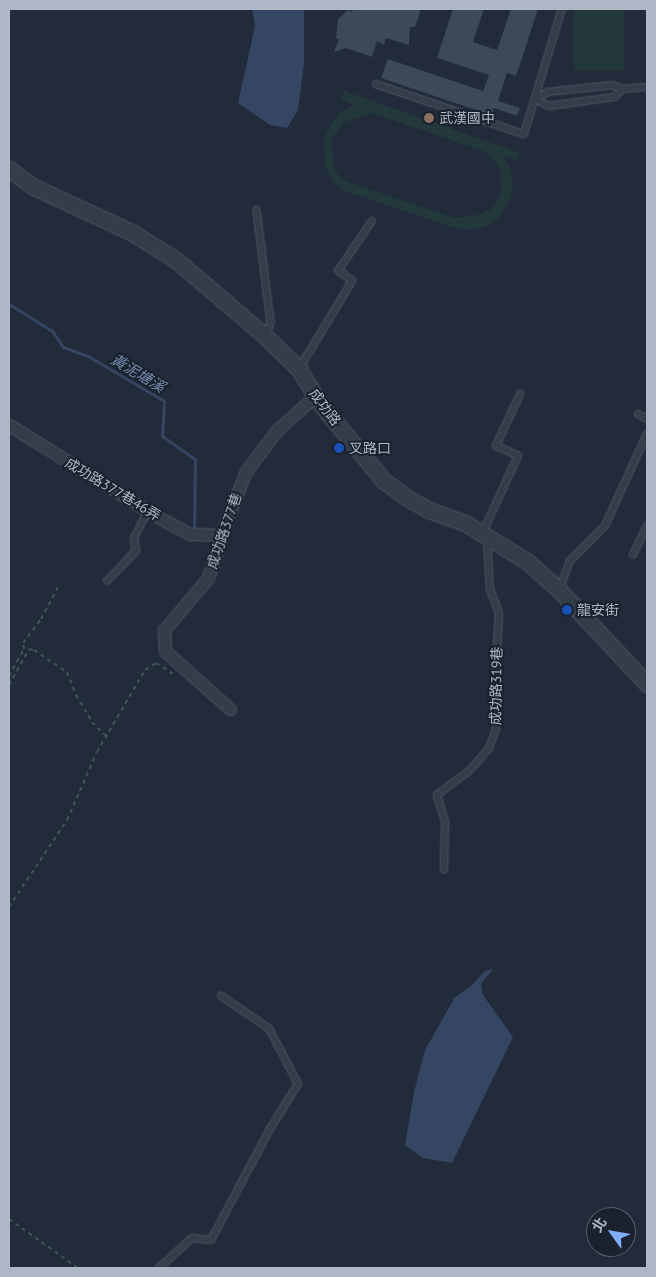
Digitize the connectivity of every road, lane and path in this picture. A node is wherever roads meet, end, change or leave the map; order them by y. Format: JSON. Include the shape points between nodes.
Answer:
{"nodes":[{"id":1,"x":562,"y":9,"type":"edge"},
{"id":2,"x":376,"y":84,"type":"dead end"},
{"id":3,"x":647,"y":87,"type":"edge"},
{"id":4,"x":623,"y":90,"type":"junction"},
{"id":5,"x":535,"y":99,"type":"junction"},
{"id":6,"x":9,"y":169,"type":"edge"},
{"id":7,"x":257,"y":210,"type":"dead end"},
{"id":8,"x":372,"y":221,"type":"dead end"},
{"id":9,"x":266,"y":337,"type":"junction"},
{"id":10,"x":299,"y":369,"type":"junction"},
{"id":11,"x":520,"y":394,"type":"dead end"},
{"id":12,"x":315,"y":396,"type":"junction"},
{"id":13,"x":638,"y":414,"type":"dead end"},
{"id":14,"x":647,"y":419,"type":"edge"},
{"id":15,"x":9,"y":425,"type":"edge"},
{"id":16,"x":647,"y":434,"type":"edge"},
{"id":17,"x":148,"y":510,"type":"junction"},
{"id":18,"x":647,"y":526,"type":"edge"},
{"id":19,"x":222,"y":535,"type":"junction"},
{"id":20,"x":485,"y":536,"type":"junction"},
{"id":21,"x":633,"y":555,"type":"dead end"},
{"id":22,"x":107,"y":581,"type":"dead end"},
{"id":23,"x":59,"y":585,"type":"dead end"},
{"id":24,"x":559,"y":590,"type":"junction"},
{"id":25,"x":179,"y":664,"type":"junction"},
{"id":26,"x":9,"y":676,"type":"edge"},
{"id":27,"x":647,"y":684,"type":"edge"},
{"id":28,"x":9,"y":685,"type":"edge"},
{"id":29,"x":230,"y":709,"type":"dead end"},
{"id":30,"x":106,"y":736,"type":"junction"},
{"id":31,"x":444,"y":870,"type":"dead end"},
{"id":32,"x":9,"y":907,"type":"edge"},
{"id":33,"x":221,"y":996,"type":"dead end"},
{"id":34,"x":9,"y":1219,"type":"edge"},
{"id":35,"x":78,"y":1268,"type":"edge"},
{"id":36,"x":159,"y":1268,"type":"edge"}],
"edges":[{"from":1,"to":5,"type":"lane"},
{"from":2,"to":5,"type":"lane","via":[[524,134]]},
{"from":3,"to":4,"type":"lane"},
{"from":4,"to":5,"type":"lane","via":[[613,85],[548,92]]},
{"from":4,"to":5,"type":"lane","via":[[614,97],[549,106]]},
{"from":6,"to":9,"type":"street","name":"成功路","via":[[34,187],[133,234],[176,260]]},
{"from":7,"to":9,"type":"lane","via":[[271,323]]},
{"from":8,"to":10,"type":"lane","via":[[338,271],[352,281]]},
{"from":9,"to":10,"type":"street","name":"成功路"},
{"from":10,"to":12,"type":"street","name":"成功路"},
{"from":11,"to":20,"type":"lane","via":[[496,446],[518,456]]},
{"from":12,"to":19,"type":"street","name":"成功路377巷","via":[[277,430],[246,471]]},
{"from":12,"to":20,"type":"street","name":"成功路","via":[[384,481],[429,510],[465,523]]},
{"from":13,"to":14,"type":"lane"},
{"from":15,"to":17,"type":"street","name":"成功路377巷46弄"},
{"from":16,"to":24,"type":"lane","via":[[605,526],[570,561]]},
{"from":17,"to":19,"type":"street","name":"成功路377巷46弄","via":[[190,534]]},
{"from":17,"to":22,"type":"lane","via":[[134,538],[136,551]]},
{"from":18,"to":21,"type":"lane"},
{"from":19,"to":25,"type":"street","name":"成功路377巷","via":[[208,578],[164,630],[165,651]]},
{"from":20,"to":24,"type":"street","name":"成功路","via":[[528,562]]},
{"from":20,"to":31,"type":"lane","name":"成功路319巷","via":[[490,590],[499,614],[495,685],[497,726],[489,749],[468,772],[437,795],[445,822]]},
{"from":23,"to":26,"type":"path","via":[[23,643],[24,650]]},
{"from":24,"to":27,"type":"street","name":"成功路"},
{"from":25,"to":29,"type":"street","name":"成功路377巷"},
{"from":25,"to":30,"type":"path","via":[[172,673],[156,663],[144,670]]},
{"from":28,"to":30,"type":"path","via":[[29,649],[34,650],[67,672],[92,722]]},
{"from":30,"to":32,"type":"path","via":[[67,820]]},
{"from":33,"to":36,"type":"lane","via":[[269,1029],[298,1084],[270,1128],[211,1240],[192,1238]]},
{"from":34,"to":35,"type":"path"}]}
